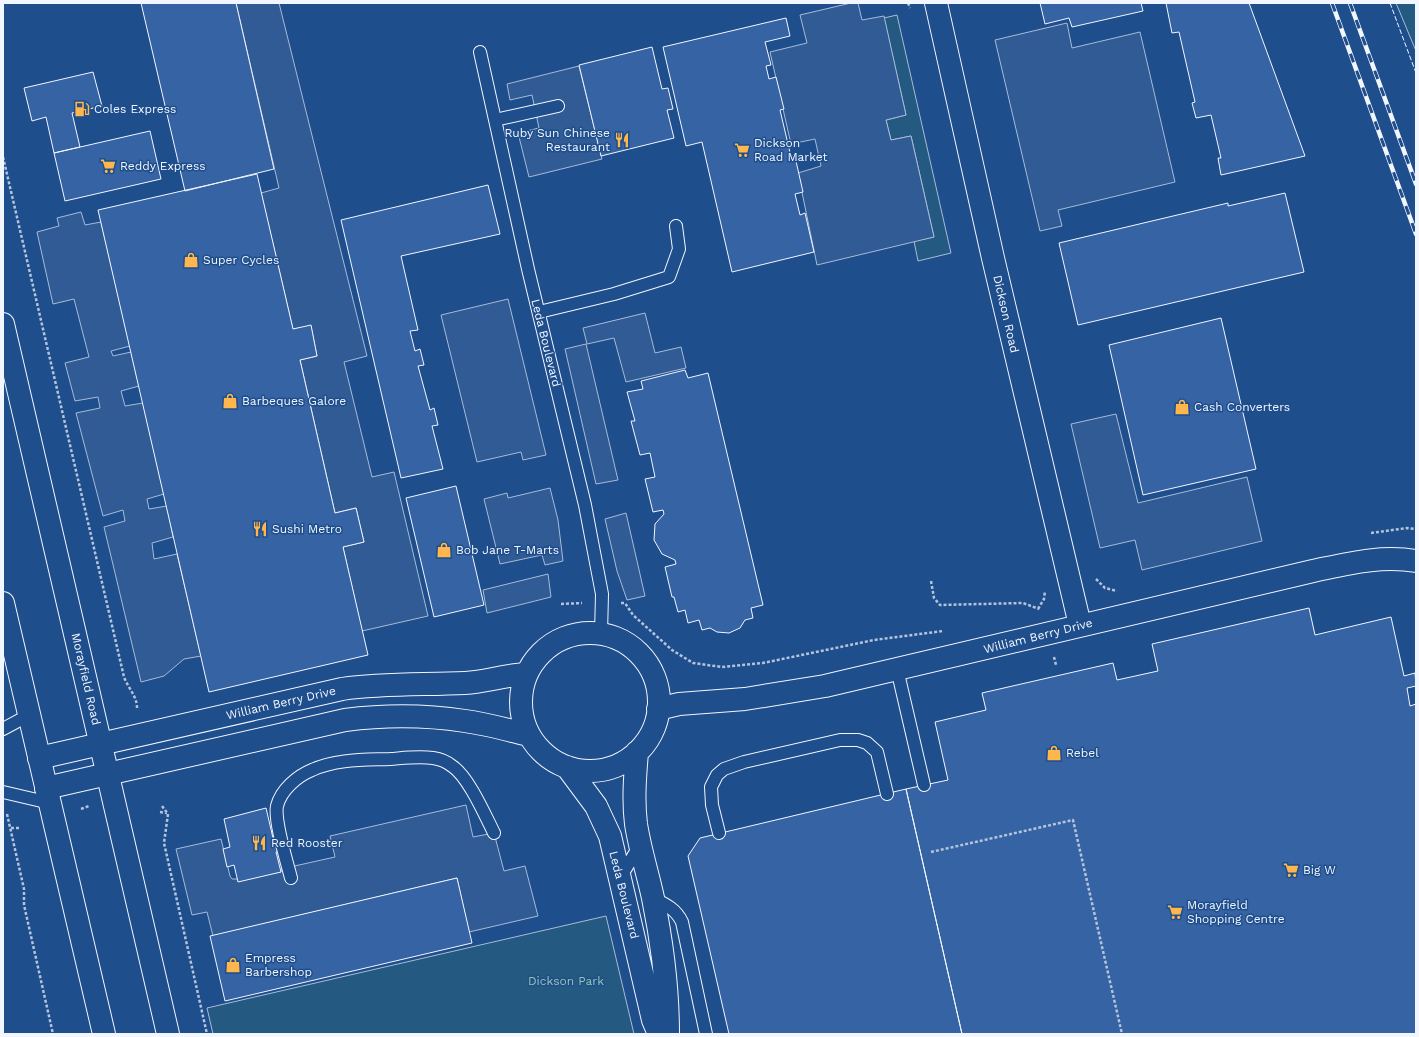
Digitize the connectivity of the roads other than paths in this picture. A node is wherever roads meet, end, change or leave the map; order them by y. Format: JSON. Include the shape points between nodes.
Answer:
{"nodes":[{"id":1,"x":936,"y":3,"type":"edge"},
{"id":2,"x":480,"y":52,"type":"dead end"},
{"id":3,"x":558,"y":106,"type":"dead end"},
{"id":4,"x":495,"y":120,"type":"junction"},
{"id":5,"x":676,"y":226,"type":"dead end"},
{"id":6,"x":539,"y":312,"type":"junction"},
{"id":7,"x":3,"y":324,"type":"edge"},
{"id":8,"x":1416,"y":561,"type":"edge"},
{"id":9,"x":3,"y":603,"type":"edge"},
{"id":10,"x":1080,"y":625,"type":"junction"},
{"id":11,"x":601,"y":634,"type":"junction"},
{"id":12,"x":897,"y":669,"type":"junction"},
{"id":13,"x":526,"y":674,"type":"junction"},
{"id":14,"x":658,"y":710,"type":"junction"},
{"id":15,"x":29,"y":715,"type":"junction"},
{"id":16,"x":3,"y":729,"type":"edge"},
{"id":17,"x":529,"y":735,"type":"junction"},
{"id":18,"x":101,"y":744,"type":"junction"},
{"id":19,"x":637,"y":752,"type":"junction"},
{"id":20,"x":39,"y":758,"type":"junction"},
{"id":21,"x":567,"y":767,"type":"junction"},
{"id":22,"x":108,"y":774,"type":"junction"},
{"id":23,"x":924,"y":785,"type":"dead end"},
{"id":24,"x":3,"y":792,"type":"edge"},
{"id":25,"x":886,"y":794,"type":"dead end"},
{"id":26,"x":48,"y":796,"type":"junction"},
{"id":27,"x":494,"y":833,"type":"dead end"},
{"id":28,"x":719,"y":833,"type":"dead end"},
{"id":29,"x":640,"y":845,"type":"junction"},
{"id":30,"x":619,"y":875,"type":"junction"},
{"id":31,"x":290,"y":878,"type":"dead end"},
{"id":32,"x":661,"y":902,"type":"junction"},
{"id":33,"x":104,"y":1034,"type":"edge"},
{"id":34,"x":168,"y":1034,"type":"edge"},
{"id":35,"x":658,"y":1034,"type":"edge"},
{"id":36,"x":668,"y":1034,"type":"edge"},
{"id":37,"x":706,"y":1034,"type":"edge"}],
"edges":[{"from":1,"to":10,"type":"street","name":"Dickson Road"},
{"from":2,"to":4,"type":"lane","name":"Leda Boulevard"},
{"from":3,"to":4,"type":"lane"},
{"from":4,"to":6,"type":"lane","name":"Leda Boulevard"},
{"from":5,"to":6,"type":"lane","via":[[679,249],[668,277],[614,294]]},
{"from":6,"to":11,"type":"lane","name":"Leda Boulevard","via":[[585,505],[603,602]]},
{"from":7,"to":18,"type":"street","name":"Morayfield Road"},
{"from":8,"to":10,"type":"street","name":"William Berry Drive","via":[[1385,558],[1367,560]]},
{"from":9,"to":15,"type":"street"},
{"from":10,"to":12,"type":"street","name":"William Berry Drive"},
{"from":11,"to":13,"type":"street","via":[[578,634],[557,641],[539,655]]},
{"from":11,"to":14,"type":"street","via":[[627,644],[638,652],[651,669],[658,688]]},
{"from":12,"to":14,"type":"street","name":"William Berry Drive","via":[[781,694],[679,704]]},
{"from":12,"to":23,"type":"lane"},
{"from":13,"to":17,"type":"street","via":[[521,694],[522,715]]},
{"from":13,"to":18,"type":"street","name":"William Berry Drive","via":[[466,683],[377,684],[342,689]]},
{"from":14,"to":19,"type":"street","via":[[648,740]]},
{"from":15,"to":16,"type":"lane"},
{"from":15,"to":20,"type":"street"},
{"from":17,"to":21,"type":"street","via":[[539,749]]},
{"from":17,"to":22,"type":"street","via":[[467,721],[435,717],[345,720]]},
{"from":18,"to":20,"type":"street","name":"William Berry Drive"},
{"from":18,"to":22,"type":"street","name":"Morayfield Road"},
{"from":19,"to":21,"type":"street","via":[[622,763],[604,769],[585,771]]},
{"from":19,"to":29,"type":"street","name":"Leda Boulevard","via":[[634,788]]},
{"from":20,"to":26,"type":"street"},
{"from":21,"to":30,"type":"street","name":"Leda Boulevard","via":[[604,821]]},
{"from":22,"to":26,"type":"street"},
{"from":22,"to":34,"type":"street","name":"Morayfield Road"},
{"from":24,"to":26,"type":"lane"},
{"from":25,"to":28,"type":"lane","via":[[876,752],[867,743],[858,740],[840,740],[744,762],[724,770],[713,781],[710,794]]},
{"from":26,"to":33,"type":"street"},
{"from":27,"to":31,"type":"lane","via":[[462,775],[444,761],[432,757],[331,763],[311,770],[294,781],[282,795],[277,807]]},
{"from":29,"to":30,"type":"lane"},
{"from":29,"to":32,"type":"street","name":"Leda Boulevard"},
{"from":30,"to":35,"type":"street","name":"Leda Boulevard"},
{"from":32,"to":36,"type":"street","name":"Leda Boulevard"},
{"from":32,"to":37,"type":"lane","via":[[679,916]]}]}
